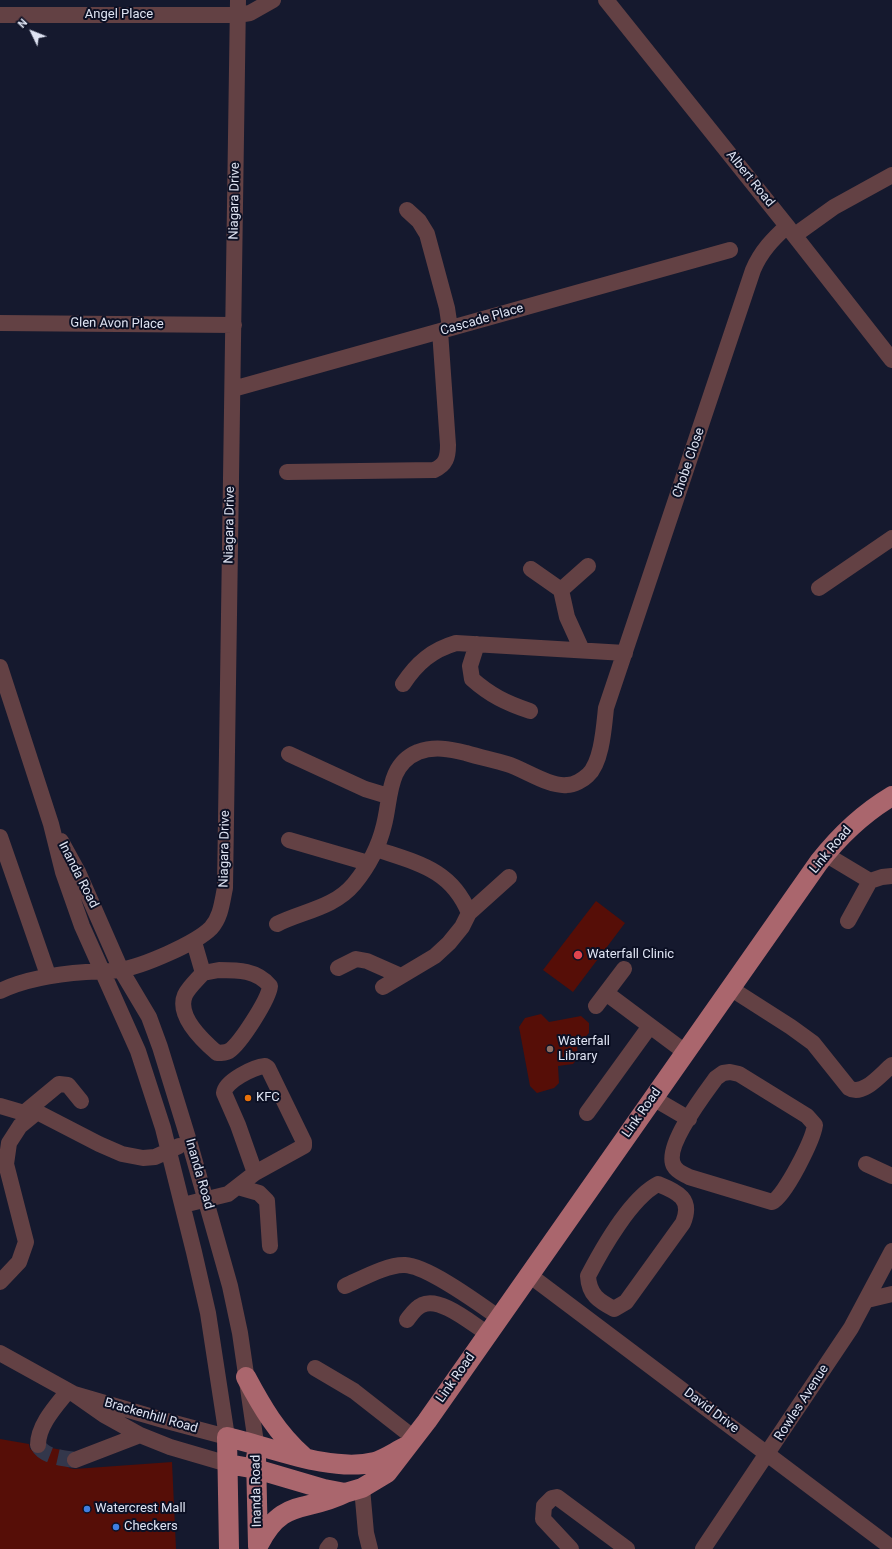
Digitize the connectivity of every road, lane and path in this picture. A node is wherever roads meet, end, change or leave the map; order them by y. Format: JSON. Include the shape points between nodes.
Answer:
{"nodes":[{"id":1,"x":273,"y":0,"type":"edge"},
{"id":2,"x":606,"y":0,"type":"edge"},
{"id":3,"x":238,"y":8,"type":"edge"},
{"id":4,"x":0,"y":15,"type":"edge"},
{"id":5,"x":892,"y":175,"type":"edge"},
{"id":6,"x":407,"y":210,"type":"dead end"},
{"id":7,"x":791,"y":231,"type":"junction"},
{"id":8,"x":730,"y":250,"type":"dead end"},
{"id":9,"x":0,"y":323,"type":"edge"},
{"id":10,"x":234,"y":326,"type":"junction"},
{"id":11,"x":445,"y":330,"type":"junction"},
{"id":12,"x":892,"y":360,"type":"edge"},
{"id":13,"x":233,"y":389,"type":"junction"},
{"id":14,"x":287,"y":472,"type":"dead end"},
{"id":15,"x":892,"y":538,"type":"edge"},
{"id":16,"x":588,"y":566,"type":"dead end"},
{"id":17,"x":530,"y":569,"type":"dead end"},
{"id":18,"x":819,"y":588,"type":"dead end"},
{"id":19,"x":561,"y":590,"type":"junction"},
{"id":20,"x":477,"y":644,"type":"junction"},
{"id":21,"x":582,"y":650,"type":"junction"},
{"id":22,"x":625,"y":653,"type":"junction"},
{"id":23,"x":0,"y":667,"type":"edge"},
{"id":24,"x":403,"y":684,"type":"dead end"},
{"id":25,"x":530,"y":710,"type":"dead end"},
{"id":26,"x":290,"y":754,"type":"dead end"},
{"id":27,"x":388,"y":796,"type":"junction"},
{"id":28,"x":892,"y":796,"type":"edge"},
{"id":29,"x":51,"y":824,"type":"junction"},
{"id":30,"x":0,"y":837,"type":"edge"},
{"id":31,"x":289,"y":840,"type":"dead end"},
{"id":32,"x":376,"y":849,"type":"junction"},
{"id":33,"x":825,"y":854,"type":"junction"},
{"id":34,"x":368,"y":863,"type":"junction"},
{"id":35,"x":892,"y":876,"type":"edge"},
{"id":36,"x":509,"y":877,"type":"dead end"},
{"id":37,"x":870,"y":881,"type":"junction"},
{"id":38,"x":469,"y":913,"type":"junction"},
{"id":39,"x":848,"y":921,"type":"dead end"},
{"id":40,"x":277,"y":924,"type":"dead end"},
{"id":41,"x":194,"y":942,"type":"junction"},
{"id":42,"x":338,"y":968,"type":"dead end"},
{"id":43,"x":624,"y":968,"type":"dead end"},
{"id":44,"x":121,"y":970,"type":"junction"},
{"id":45,"x":103,"y":972,"type":"junction"},
{"id":46,"x":203,"y":973,"type":"junction"},
{"id":47,"x":48,"y":975,"type":"junction"},
{"id":48,"x":401,"y":976,"type":"junction"},
{"id":49,"x":4,"y":986,"type":"edge"},
{"id":50,"x":383,"y":987,"type":"dead end"},
{"id":51,"x":730,"y":988,"type":"junction"},
{"id":52,"x":606,"y":993,"type":"junction"},
{"id":53,"x":596,"y":1006,"type":"dead end"},
{"id":54,"x":650,"y":1026,"type":"junction"},
{"id":55,"x":685,"y":1052,"type":"junction"},
{"id":56,"x":892,"y":1064,"type":"edge"},
{"id":57,"x":653,"y":1098,"type":"junction"},
{"id":58,"x":81,"y":1101,"type":"dead end"},
{"id":59,"x":0,"y":1106,"type":"edge"},
{"id":60,"x":30,"y":1113,"type":"junction"},
{"id":61,"x":587,"y":1113,"type":"dead end"},
{"id":62,"x":689,"y":1119,"type":"junction"},
{"id":63,"x":189,"y":1141,"type":"junction"},
{"id":64,"x":169,"y":1150,"type":"junction"},
{"id":65,"x":866,"y":1164,"type":"dead end"},
{"id":66,"x":255,"y":1173,"type":"junction"},
{"id":67,"x":892,"y":1176,"type":"edge"},
{"id":68,"x":238,"y":1187,"type":"junction"},
{"id":69,"x":206,"y":1199,"type":"junction"},
{"id":70,"x":183,"y":1205,"type":"junction"},
{"id":71,"x":270,"y":1246,"type":"dead end"},
{"id":72,"x":892,"y":1251,"type":"edge"},
{"id":73,"x":528,"y":1274,"type":"junction"},
{"id":74,"x":0,"y":1282,"type":"edge"},
{"id":75,"x":345,"y":1286,"type":"dead end"},
{"id":76,"x":892,"y":1294,"type":"edge"},
{"id":77,"x":867,"y":1300,"type":"junction"},
{"id":78,"x":603,"y":1304,"type":"junction"},
{"id":79,"x":498,"y":1317,"type":"junction"},
{"id":80,"x":407,"y":1320,"type":"dead end"},
{"id":81,"x":592,"y":1322,"type":"junction"},
{"id":82,"x":487,"y":1333,"type":"junction"},
{"id":83,"x":0,"y":1353,"type":"edge"},
{"id":84,"x":315,"y":1368,"type":"dead end"},
{"id":85,"x":246,"y":1377,"type":"junction"},
{"id":86,"x":71,"y":1392,"type":"junction"},
{"id":87,"x":140,"y":1435,"type":"junction"},
{"id":88,"x":227,"y":1437,"type":"junction"},
{"id":89,"x":411,"y":1442,"type":"junction"},
{"id":90,"x":256,"y":1443,"type":"junction"},
{"id":91,"x":38,"y":1445,"type":"dead end"},
{"id":92,"x":768,"y":1454,"type":"junction"},
{"id":93,"x":305,"y":1457,"type":"junction"},
{"id":94,"x":75,"y":1460,"type":"tunnel mouth"},
{"id":95,"x":228,"y":1464,"type":"junction"},
{"id":96,"x":361,"y":1464,"type":"junction"},
{"id":97,"x":256,"y":1469,"type":"junction"},
{"id":98,"x":354,"y":1490,"type":"junction"},
{"id":99,"x":366,"y":1533,"type":"junction"},
{"id":100,"x":258,"y":1548,"type":"edge"},
{"id":101,"x":892,"y":1548,"type":"edge"},
{"id":102,"x":230,"y":1549,"type":"edge"},
{"id":103,"x":359,"y":1549,"type":"edge"},
{"id":104,"x":370,"y":1549,"type":"edge"},
{"id":105,"x":571,"y":1549,"type":"edge"},
{"id":106,"x":627,"y":1549,"type":"edge"},
{"id":107,"x":703,"y":1549,"type":"edge"}],
"edges":[{"from":1,"to":3,"type":"street","name":"Angel Place","via":[[250,13]]},
{"from":2,"to":7,"type":"street","name":"Albert Road"},
{"from":3,"to":4,"type":"street","name":"Angel Place"},
{"from":3,"to":10,"type":"street","name":"Niagara Drive"},
{"from":5,"to":7,"type":"street","name":"Chobe Close"},
{"from":6,"to":11,"type":"street","via":[[419,221],[427,234],[447,308]]},
{"from":7,"to":12,"type":"street","name":"Albert Road"},
{"from":7,"to":22,"type":"street","name":"Chobe Close","via":[[765,248],[753,270]]},
{"from":8,"to":11,"type":"street","name":"Cascade Place"},
{"from":9,"to":10,"type":"street","name":"Glen Avon Place"},
{"from":10,"to":13,"type":"street","name":"Niagara Drive"},
{"from":11,"to":13,"type":"street","name":"Cascade Place"},
{"from":11,"to":14,"type":"street","via":[[448,456],[440,467],[434,470],[390,472]]},
{"from":13,"to":41,"type":"street","name":"Niagara Drive","via":[[225,888],[221,911],[212,927]]},
{"from":15,"to":18,"type":"street"},
{"from":16,"to":19,"type":"street"},
{"from":17,"to":19,"type":"street"},
{"from":19,"to":21,"type":"street","via":[[567,617]]},
{"from":20,"to":21,"type":"street"},
{"from":20,"to":24,"type":"street","via":[[456,644],[434,652],[414,667]]},
{"from":20,"to":25,"type":"street","via":[[470,666],[472,679],[506,703]]},
{"from":21,"to":22,"type":"street"},
{"from":22,"to":27,"type":"street","name":"Chobe Close","via":[[606,708],[596,763],[589,774],[578,782],[557,785],[508,764],[434,748],[417,752],[402,763],[393,778]]},
{"from":23,"to":29,"type":"street","name":"Inanda Road"},
{"from":26,"to":27,"type":"street","via":[[365,789]]},
{"from":27,"to":32,"type":"street","name":"Chobe Close","via":[[384,824]]},
{"from":28,"to":33,"type":"main road","name":"Link Road","via":[[850,825]]},
{"from":29,"to":44,"type":"street","name":"Inanda Road","via":[[78,872]]},
{"from":29,"to":45,"type":"street","name":"Inanda Road","via":[[62,872]]},
{"from":30,"to":47,"type":"street"},
{"from":31,"to":34,"type":"street"},
{"from":32,"to":34,"type":"street","name":"Chobe Close"},
{"from":32,"to":38,"type":"street","via":[[432,868],[456,889]]},
{"from":33,"to":37,"type":"street"},
{"from":33,"to":51,"type":"main road","name":"Link Road"},
{"from":34,"to":40,"type":"street","name":"Chobe Close","via":[[353,885],[330,904]]},
{"from":35,"to":37,"type":"street","via":[[882,876]]},
{"from":36,"to":38,"type":"street"},
{"from":37,"to":39,"type":"street"},
{"from":38,"to":48,"type":"street","via":[[462,927],[435,956]]},
{"from":41,"to":44,"type":"street","name":"Niagara Drive"},
{"from":41,"to":46,"type":"street"},
{"from":42,"to":48,"type":"street","via":[[356,959],[367,961]]},
{"from":43,"to":52,"type":"street"},
{"from":44,"to":45,"type":"street","name":"Niagara Drive"},
{"from":44,"to":63,"type":"street","name":"Inanda Road","via":[[148,1017],[160,1047]]},
{"from":45,"to":47,"type":"street","name":"Niagara Drive"},
{"from":45,"to":64,"type":"street","name":"Inanda Road","via":[[138,1051]]},
{"from":46,"to":46,"type":"street","via":[[219,970],[245,971],[261,978],[270,986],[267,996],[246,1030],[230,1050],[223,1053],[217,1053],[196,1035],[183,1009],[185,996]]},
{"from":47,"to":49,"type":"street","name":"Niagara Drive"},
{"from":48,"to":50,"type":"street"},
{"from":51,"to":55,"type":"main road","name":"Link Road"},
{"from":51,"to":56,"type":"street","via":[[813,1043],[854,1091],[860,1091]]},
{"from":52,"to":53,"type":"street"},
{"from":52,"to":54,"type":"street"},
{"from":54,"to":55,"type":"street"},
{"from":54,"to":61,"type":"street"},
{"from":55,"to":57,"type":"main road","name":"Link Road"},
{"from":57,"to":62,"type":"street"},
{"from":57,"to":73,"type":"main road","name":"Link Road"},
{"from":58,"to":60,"type":"street","via":[[68,1085],[59,1084]]},
{"from":59,"to":60,"type":"street"},
{"from":60,"to":64,"type":"street","via":[[122,1154],[143,1158],[155,1157]]},
{"from":60,"to":74,"type":"street","via":[[9,1143],[6,1164],[26,1242],[19,1262]]},
{"from":62,"to":62,"type":"street","via":[[716,1078],[722,1073],[730,1072],[739,1074],[801,1112],[815,1125],[802,1156],[780,1196],[772,1202],[767,1202],[689,1177],[674,1166],[674,1147]]},
{"from":63,"to":64,"type":"street"},
{"from":63,"to":69,"type":"street","name":"Inanda Road"},
{"from":64,"to":70,"type":"street","name":"Inanda Road"},
{"from":65,"to":67,"type":"street"},
{"from":66,"to":66,"type":"street","via":[[224,1093],[228,1084],[241,1075],[265,1066],[304,1146]]},
{"from":66,"to":68,"type":"street"},
{"from":68,"to":69,"type":"street","via":[[228,1194]]},
{"from":68,"to":71,"type":"street","via":[[259,1193],[267,1201]]},
{"from":69,"to":70,"type":"street"},
{"from":69,"to":85,"type":"street","name":"Inanda Road","via":[[230,1286]]},
{"from":70,"to":88,"type":"street","name":"Inanda Road","via":[[208,1313]]},
{"from":72,"to":77,"type":"street","name":"Rowles Avenue"},
{"from":73,"to":79,"type":"main road","name":"Link Road"},
{"from":73,"to":81,"type":"street","name":"David Drive"},
{"from":75,"to":79,"type":"street","via":[[391,1267],[405,1264],[434,1276]]},
{"from":76,"to":77,"type":"street"},
{"from":77,"to":92,"type":"street","name":"Rowles Avenue"},
{"from":78,"to":78,"type":"street","via":[[593,1296],[588,1286],[588,1276],[594,1263],[640,1196],[658,1184],[671,1189],[684,1200],[687,1213],[683,1223],[626,1302],[614,1309]]},
{"from":78,"to":81,"type":"street"},
{"from":79,"to":82,"type":"main road","name":"Link Road"},
{"from":80,"to":82,"type":"street","via":[[422,1304],[440,1304]]},
{"from":81,"to":92,"type":"street","name":"David Drive"},
{"from":82,"to":89,"type":"main road","name":"Link Road"},
{"from":83,"to":86,"type":"street","name":"Brackenhill Road"},
{"from":84,"to":89,"type":"street","via":[[354,1391]]},
{"from":85,"to":90,"type":"street","name":"Inanda Road"},
{"from":85,"to":93,"type":"main road","via":[[270,1420]]},
{"from":86,"to":87,"type":"street","name":"Brackenhill Road","via":[[104,1415]]},
{"from":86,"to":88,"type":"street","name":"Brackenhill Road"},
{"from":86,"to":91,"type":"street","via":[[47,1419]]},
{"from":87,"to":94,"type":"street"},
{"from":87,"to":95,"type":"street","name":"Brackenhill Road","via":[[170,1447]]},
{"from":88,"to":90,"type":"main road","name":"Link Road"},
{"from":88,"to":95,"type":"main road","name":"Inanda Road"},
{"from":89,"to":96,"type":"main road","name":"Link Road","via":[[387,1457]]},
{"from":89,"to":98,"type":"main road","name":"Link Road","via":[[387,1473]]},
{"from":90,"to":93,"type":"main road","name":"Link Road"},
{"from":90,"to":97,"type":"main road","name":"Inanda Road"},
{"from":92,"to":101,"type":"street","name":"David Drive"},
{"from":92,"to":107,"type":"street","name":"Rowles Avenue"},
{"from":93,"to":96,"type":"main road","name":"Link Road","via":[[341,1465]]},
{"from":95,"to":97,"type":"main road"},
{"from":95,"to":102,"type":"main road","name":"Inanda Road"},
{"from":96,"to":98,"type":"main road"},
{"from":97,"to":98,"type":"main road","via":[[324,1490]]},
{"from":97,"to":100,"type":"main road","name":"Inanda Road"},
{"from":98,"to":99,"type":"street"},
{"from":98,"to":100,"type":"main road","name":"Link Road","via":[[325,1502],[285,1512],[268,1527]]},
{"from":99,"to":103,"type":"street"},
{"from":99,"to":104,"type":"street"},
{"from":105,"to":106,"type":"street","via":[[543,1519],[544,1506],[552,1498],[557,1497]]}]}
